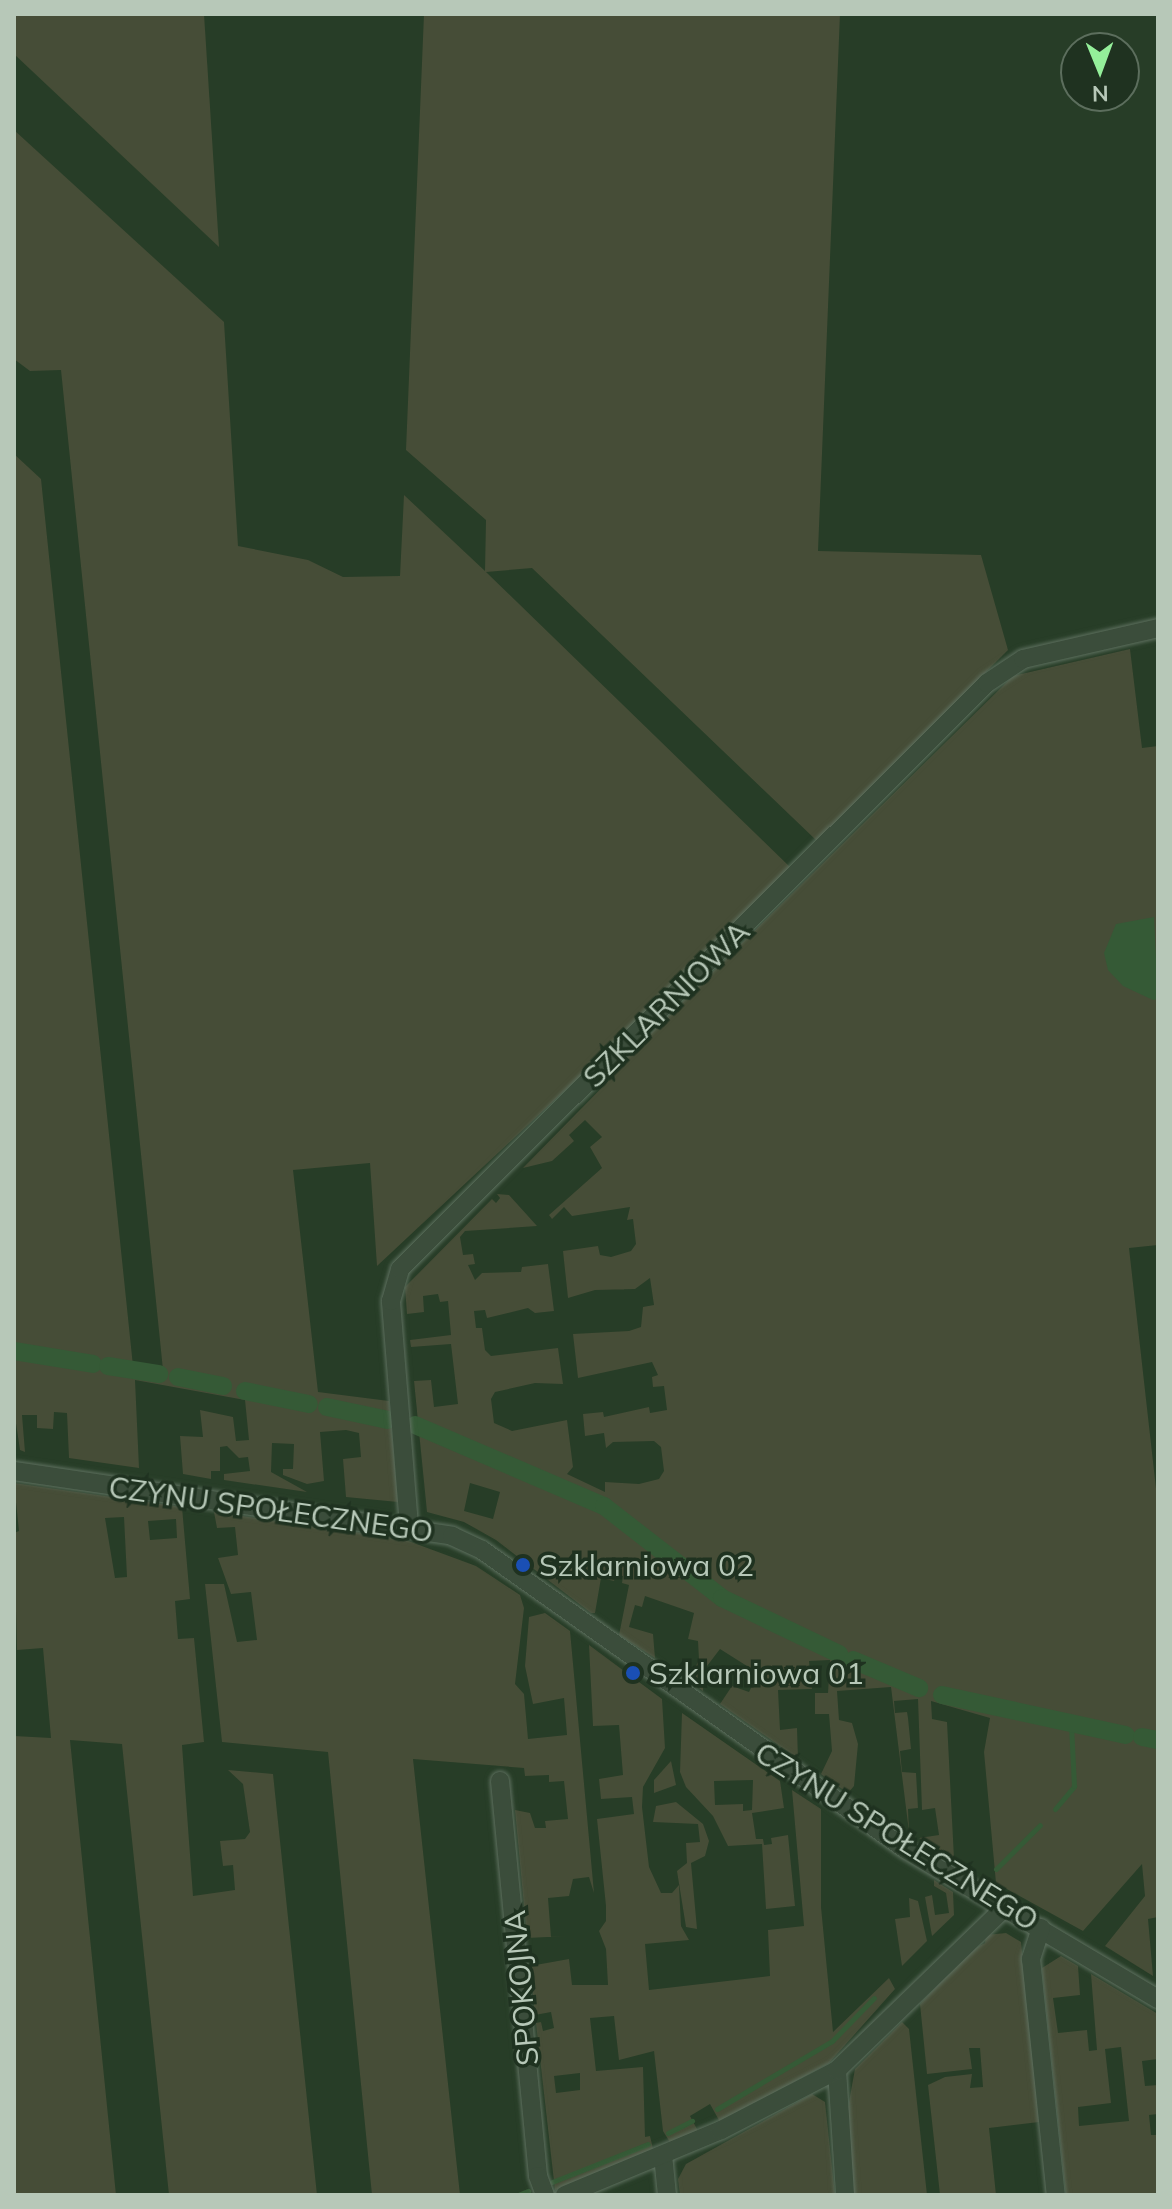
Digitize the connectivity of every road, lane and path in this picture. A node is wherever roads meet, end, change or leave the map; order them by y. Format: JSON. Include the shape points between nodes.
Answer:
{"nodes":[{"id":1,"x":1158,"y":628,"type":"edge"},
{"id":2,"x":14,"y":1471,"type":"edge"},
{"id":3,"x":409,"y":1526,"type":"junction"},
{"id":4,"x":500,"y":1781,"type":"dead end"},
{"id":5,"x":1006,"y":1906,"type":"junction"},
{"id":6,"x":1041,"y":1928,"type":"junction"},
{"id":7,"x":1158,"y":1999,"type":"edge"},
{"id":8,"x":837,"y":2070,"type":"junction"},
{"id":9,"x":663,"y":2155,"type":"junction"},
{"id":10,"x":545,"y":2195,"type":"edge"},
{"id":11,"x":565,"y":2195,"type":"edge"},
{"id":12,"x":667,"y":2195,"type":"edge"},
{"id":13,"x":845,"y":2195,"type":"edge"},
{"id":14,"x":1056,"y":2195,"type":"edge"}],
"edges":[{"from":1,"to":3,"type":"street","name":"SZKLARNIOWA","via":[[1023,659],[987,683],[400,1269],[391,1301]]},
{"from":2,"to":3,"type":"street","name":"CZYNU SPOŁECZNEGO"},
{"from":3,"to":5,"type":"street","name":"CZYNU SPOŁECZNEGO","via":[[482,1550],[905,1849]]},
{"from":4,"to":10,"type":"street","name":"SPOKOJNA","via":[[538,2176]]},
{"from":5,"to":6,"type":"street","name":"CZYNU SPOŁECZNEGO"},
{"from":5,"to":8,"type":"street"},
{"from":6,"to":7,"type":"street","name":"CZYNU SPOŁECZNEGO"},
{"from":6,"to":14,"type":"street","via":[[1031,1959]]},
{"from":8,"to":9,"type":"street"},
{"from":8,"to":13,"type":"street"},
{"from":9,"to":11,"type":"street"},
{"from":9,"to":12,"type":"street"}]}
